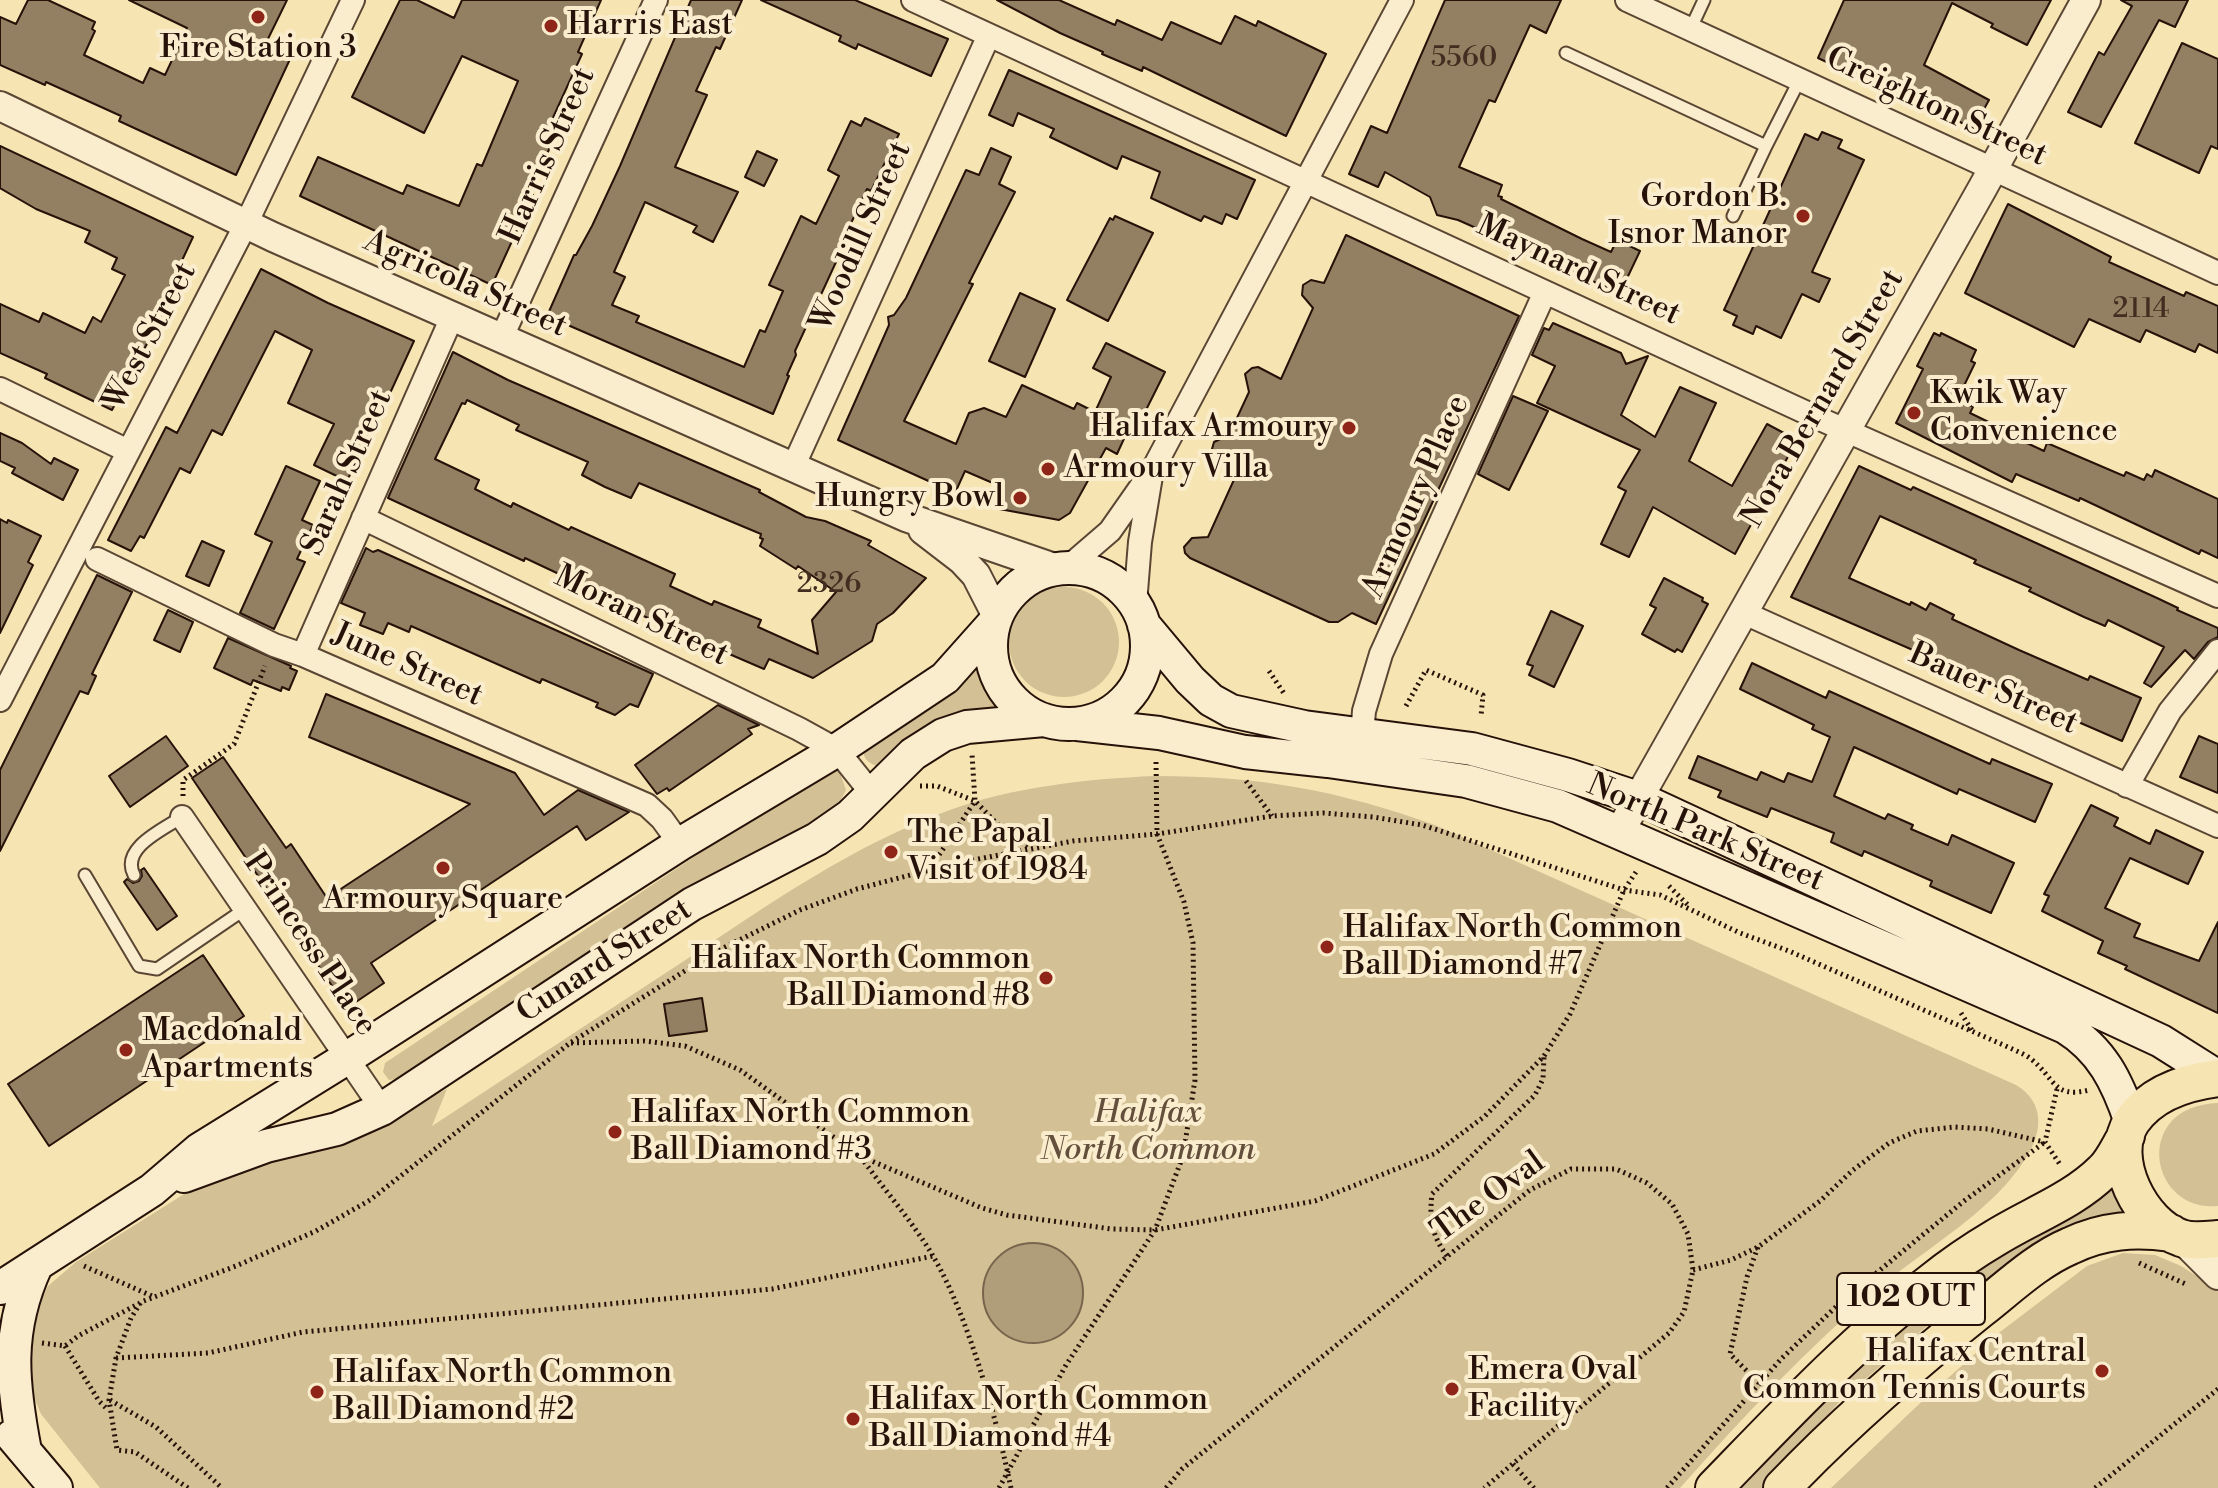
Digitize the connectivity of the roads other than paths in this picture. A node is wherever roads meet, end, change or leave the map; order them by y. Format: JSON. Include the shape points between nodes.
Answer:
{"nodes":[{"id":1,"x":353,"y":0,"type":"edge"},
{"id":2,"x":656,"y":0,"type":"edge"},
{"id":3,"x":913,"y":0,"type":"edge"},
{"id":4,"x":1402,"y":0,"type":"edge"},
{"id":5,"x":1627,"y":0,"type":"edge"},
{"id":6,"x":1704,"y":0,"type":"edge"},
{"id":7,"x":2086,"y":0,"type":"edge"},
{"id":8,"x":1690,"y":30,"type":"junction"},
{"id":9,"x":989,"y":35,"type":"junction"},
{"id":10,"x":1566,"y":53,"type":"dead end"},
{"id":11,"x":1800,"y":79,"type":"junction"},
{"id":12,"x":0,"y":106,"type":"edge"},
{"id":13,"x":1766,"y":146,"type":"junction"},
{"id":14,"x":1992,"y":170,"type":"junction"},
{"id":15,"x":1308,"y":181,"type":"junction"},
{"id":16,"x":1733,"y":216,"type":"dead end"},
{"id":17,"x":246,"y":224,"type":"junction"},
{"id":18,"x":2218,"y":273,"type":"edge"},
{"id":19,"x":1545,"y":292,"type":"junction"},
{"id":20,"x":452,"y":317,"type":"junction"},
{"id":21,"x":501,"y":339,"type":"junction"},
{"id":22,"x":0,"y":389,"type":"edge"},
{"id":23,"x":1844,"y":430,"type":"junction"},
{"id":24,"x":128,"y":451,"type":"junction"},
{"id":25,"x":794,"y":465,"type":"junction"},
{"id":26,"x":1152,"y":471,"type":"junction"},
{"id":27,"x":906,"y":517,"type":"junction"},
{"id":28,"x":363,"y":518,"type":"junction"},
{"id":29,"x":97,"y":559,"type":"dead end"},
{"id":30,"x":1062,"y":568,"type":"junction"},
{"id":31,"x":2218,"y":596,"type":"edge"},
{"id":32,"x":1742,"y":612,"type":"junction"},
{"id":33,"x":1139,"y":614,"type":"junction"},
{"id":34,"x":995,"y":619,"type":"junction"},
{"id":35,"x":2218,"y":651,"type":"edge"},
{"id":36,"x":303,"y":655,"type":"junction"},
{"id":37,"x":3,"y":685,"type":"edge"},
{"id":38,"x":1044,"y":720,"type":"junction"},
{"id":39,"x":1077,"y":724,"type":"junction"},
{"id":40,"x":1362,"y":735,"type":"junction"},
{"id":41,"x":837,"y":750,"type":"junction"},
{"id":42,"x":2127,"y":786,"type":"junction"},
{"id":43,"x":873,"y":795,"type":"junction"},
{"id":44,"x":1638,"y":798,"type":"junction"},
{"id":45,"x":182,"y":817,"type":"joint"},
{"id":46,"x":2218,"y":826,"type":"edge"},
{"id":47,"x":1620,"y":831,"type":"junction"},
{"id":48,"x":680,"y":844,"type":"junction"},
{"id":49,"x":85,"y":875,"type":"dead end"},
{"id":50,"x":134,"y":875,"type":"dead end"},
{"id":51,"x":245,"y":909,"type":"junction"},
{"id":52,"x":347,"y":1058,"type":"junction"},
{"id":53,"x":2218,"y":1078,"type":"edge"},
{"id":54,"x":382,"y":1109,"type":"junction"},
{"id":55,"x":2129,"y":1129,"type":"junction"},
{"id":56,"x":152,"y":1190,"type":"junction"},
{"id":57,"x":2176,"y":1236,"type":"junction"},
{"id":58,"x":2218,"y":1239,"type":"edge"},
{"id":59,"x":36,"y":1266,"type":"junction"},
{"id":60,"x":2207,"y":1282,"type":"edge"},
{"id":61,"x":0,"y":1288,"type":"edge"},
{"id":62,"x":0,"y":1421,"type":"edge"},
{"id":63,"x":25,"y":1451,"type":"junction"},
{"id":64,"x":56,"y":1488,"type":"edge"},
{"id":65,"x":1714,"y":1488,"type":"edge"},
{"id":66,"x":1782,"y":1488,"type":"edge"}],
"edges":[{"from":1,"to":17,"type":"street","name":"West Street"},
{"from":2,"to":21,"type":"street","name":"Harris Street"},
{"from":3,"to":9,"type":"street","name":"Maynard Street"},
{"from":4,"to":15,"type":"street"},
{"from":5,"to":8,"type":"street","name":"Creighton Street"},
{"from":6,"to":8,"type":"lane"},
{"from":7,"to":14,"type":"street","name":"Nora Bernard Street"},
{"from":8,"to":11,"type":"street","name":"Creighton Street"},
{"from":9,"to":15,"type":"street","name":"Maynard Street"},
{"from":9,"to":25,"type":"street","name":"Woodill Street"},
{"from":10,"to":13,"type":"lane"},
{"from":11,"to":13,"type":"lane"},
{"from":11,"to":14,"type":"street","name":"Creighton Street"},
{"from":12,"to":17,"type":"street","name":"Agricola Street"},
{"from":13,"to":16,"type":"lane"},
{"from":14,"to":18,"type":"street","name":"Creighton Street"},
{"from":14,"to":23,"type":"street","name":"Nora Bernard Street"},
{"from":15,"to":19,"type":"street","name":"Maynard Street"},
{"from":15,"to":26,"type":"street"},
{"from":17,"to":20,"type":"street","name":"Agricola Street"},
{"from":17,"to":24,"type":"street","name":"West Street"},
{"from":19,"to":23,"type":"street","name":"Maynard Street"},
{"from":19,"to":40,"type":"street","name":"Armoury Place","via":[[1381,654]]},
{"from":20,"to":21,"type":"street","name":"Agricola Street"},
{"from":20,"to":28,"type":"street","name":"Sarah Street"},
{"from":21,"to":25,"type":"street","name":"Agricola Street"},
{"from":22,"to":24,"type":"street"},
{"from":23,"to":31,"type":"street","name":"Maynard Street"},
{"from":23,"to":32,"type":"street","name":"Nora Bernard Street"},
{"from":24,"to":37,"type":"street","name":"West Street"},
{"from":25,"to":27,"type":"street","name":"Agricola Street"},
{"from":26,"to":30,"type":"street","via":[[1110,531]]},
{"from":26,"to":33,"type":"street","via":[[1140,542]]},
{"from":27,"to":30,"type":"street","name":"Agricola Street"},
{"from":27,"to":34,"type":"street","name":"Agricola Street","via":[[976,575]]},
{"from":28,"to":36,"type":"street","name":"Sarah Street"},
{"from":28,"to":41,"type":"street","name":"Moran Street"},
{"from":29,"to":36,"type":"street","name":"June Street"},
{"from":30,"to":33,"type":"main road","via":[[1094,572],[1117,584]]},
{"from":30,"to":34,"type":"main road","via":[[1021,585]]},
{"from":32,"to":42,"type":"street","name":"Bauer Street"},
{"from":32,"to":44,"type":"street","name":"Nora Bernard Street"},
{"from":33,"to":39,"type":"main road","via":[[1147,644],[1138,682],[1113,711]]},
{"from":33,"to":40,"type":"main road","name":"North Park Street","via":[[1190,680],[1231,711]]},
{"from":34,"to":38,"type":"main road","via":[[992,663],[999,682],[1026,711]]},
{"from":34,"to":41,"type":"main road","name":"Cunard Street","via":[[945,678]]},
{"from":35,"to":42,"type":"street","via":[[2170,711]]},
{"from":36,"to":48,"type":"street","name":"June Street","via":[[647,805]]},
{"from":38,"to":39,"type":"main road"},
{"from":38,"to":43,"type":"main road","name":"Cunard Street","via":[[990,723],[943,735],[913,754]]},
{"from":39,"to":47,"type":"main road","name":"North Park Street","via":[[1466,781],[1558,806]]},
{"from":40,"to":44,"type":"main road","name":"North Park Street","via":[[1472,749]]},
{"from":41,"to":43,"type":"street","name":"Moran Street"},
{"from":41,"to":48,"type":"main road","name":"Cunard Street"},
{"from":42,"to":46,"type":"street","name":"Bauer Street"},
{"from":43,"to":54,"type":"main road","name":"Cunard Street","via":[[817,839],[692,904]]},
{"from":44,"to":47,"type":"street","name":"Nora Bernard Street"},
{"from":44,"to":53,"type":"main road","name":"North Park Street","via":[[2161,1041]]},
{"from":45,"to":50,"type":"lane","via":[[140,847],[131,858]]},
{"from":45,"to":51,"type":"street","name":"Princess Place"},
{"from":47,"to":55,"type":"main road","name":"North Park Street","via":[[2065,1027],[2103,1059],[2114,1077]]},
{"from":48,"to":52,"type":"main road","name":"Cunard Street"},
{"from":49,"to":51,"type":"lane","via":[[139,966],[157,969]]},
{"from":51,"to":52,"type":"street","name":"Princess Place"},
{"from":52,"to":54,"type":"street","name":"Princess Place"},
{"from":52,"to":56,"type":"main road","name":"Cunard Street","via":[[200,1149]]},
{"from":53,"to":55,"type":"main road","number":"102 OUT","via":[[2167,1091],[2147,1104]]},
{"from":54,"to":56,"type":"main road","name":"Cunard Street","via":[[337,1129],[213,1164]]},
{"from":55,"to":57,"type":"main road","via":[[2124,1159],[2128,1181],[2153,1220]]},
{"from":55,"to":65,"type":"main road","number":"102 OUT","via":[[2106,1169],[1930,1283],[1813,1386]]},
{"from":56,"to":59,"type":"main road","name":"Cunard Street"},
{"from":57,"to":58,"type":"main road"},
{"from":57,"to":60,"type":"street"},
{"from":57,"to":66,"type":"main road","via":[[2116,1231],[2069,1246],[2037,1265],[1908,1367]]},
{"from":59,"to":61,"type":"main road","name":"Cunard Street"},
{"from":59,"to":63,"type":"main road","via":[[19,1311],[12,1367]]},
{"from":62,"to":63,"type":"main road"},
{"from":63,"to":64,"type":"main road"}]}
